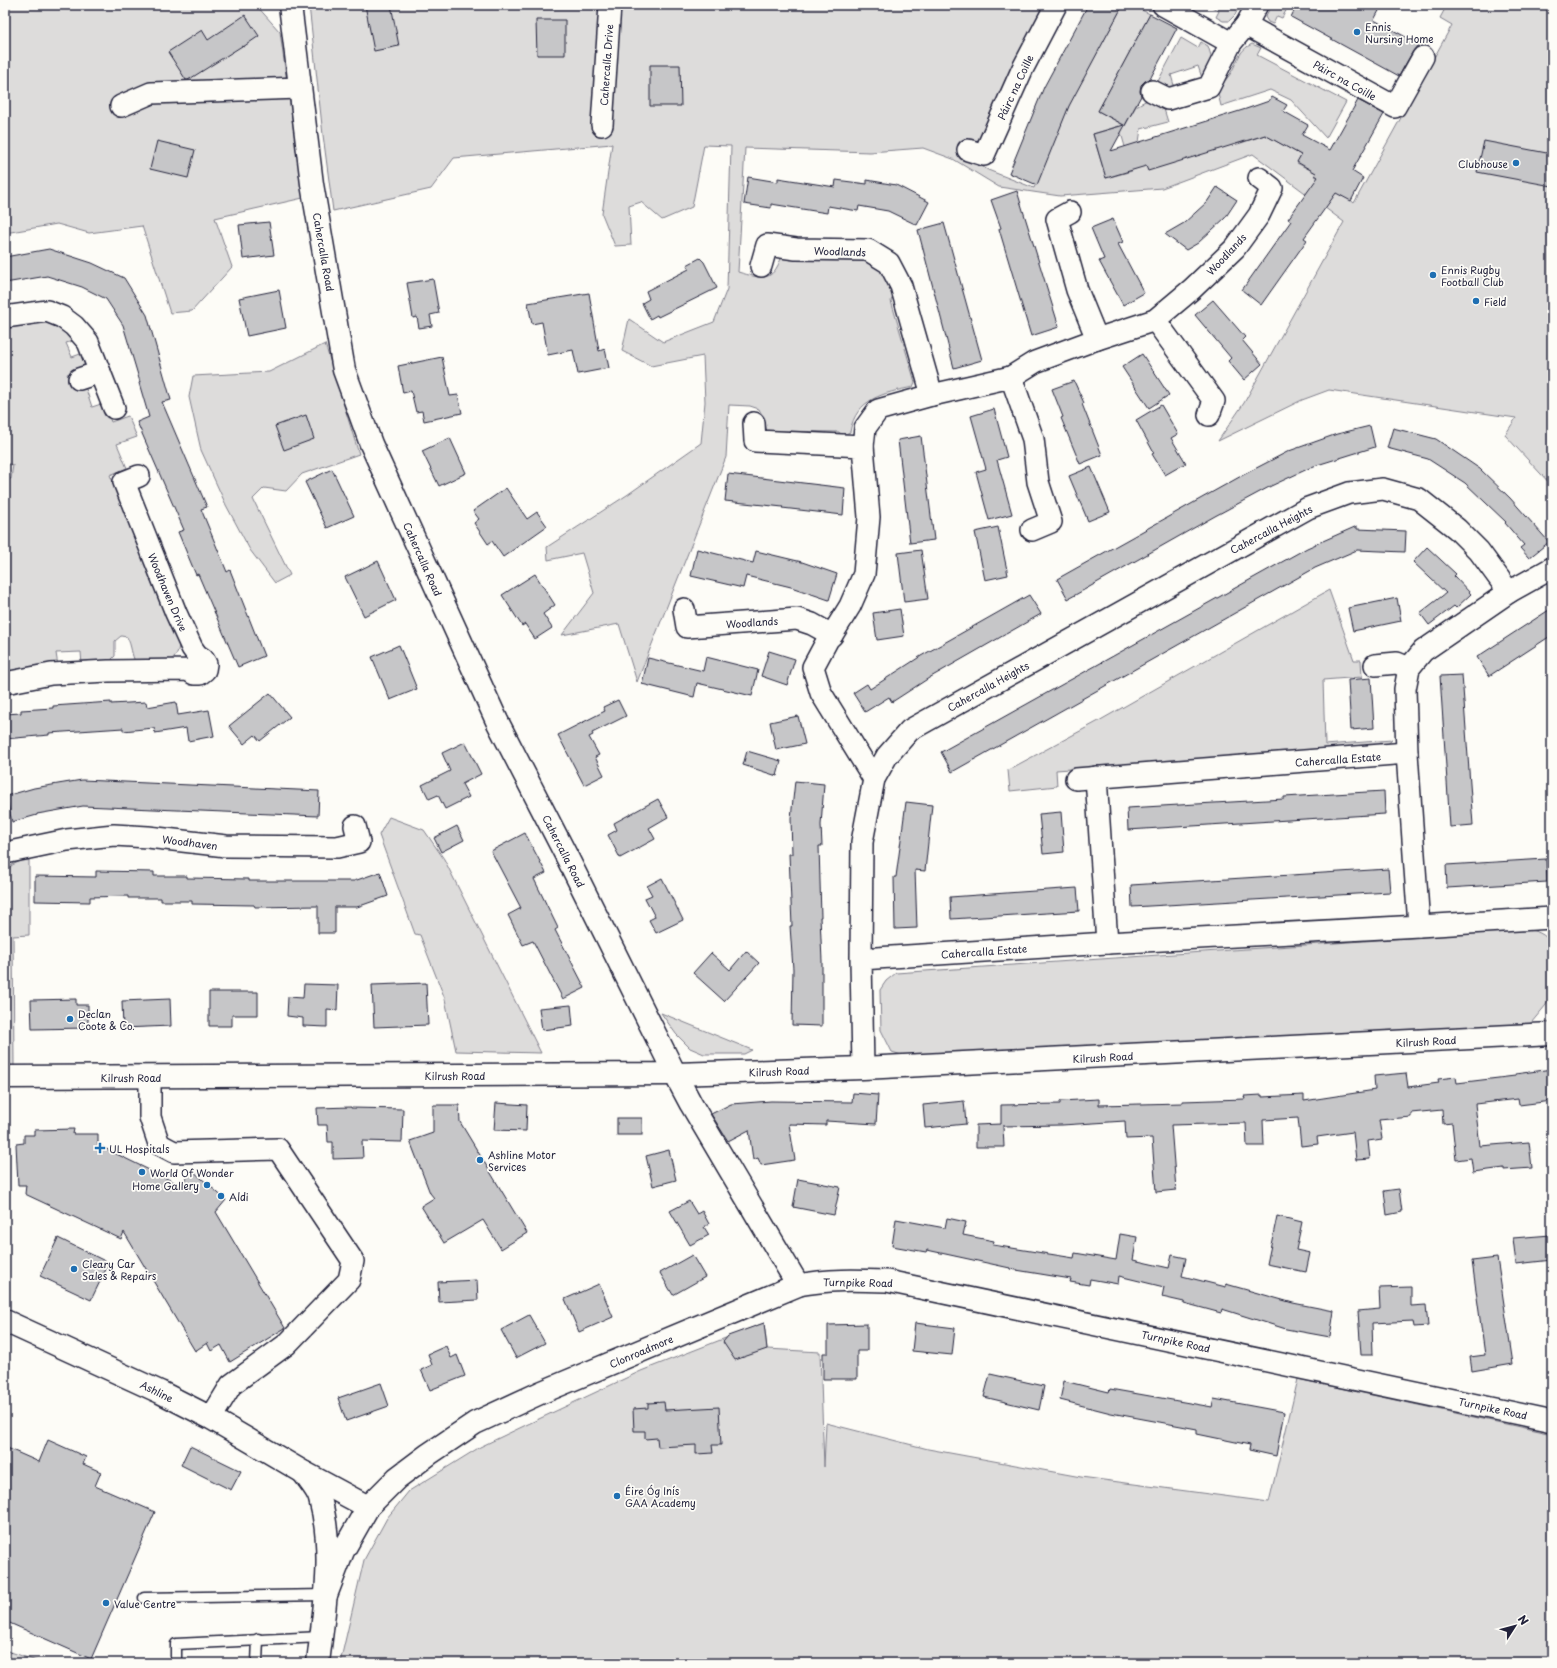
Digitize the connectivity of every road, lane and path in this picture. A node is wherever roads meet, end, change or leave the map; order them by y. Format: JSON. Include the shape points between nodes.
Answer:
{"nodes":[{"id":1,"x":290,"y":5,"type":"edge"},
{"id":2,"x":610,"y":5,"type":"edge"},
{"id":3,"x":1056,"y":5,"type":"edge"},
{"id":4,"x":1162,"y":5,"type":"edge"},
{"id":5,"x":1257,"y":5,"type":"edge"},
{"id":6,"x":1246,"y":25,"type":"junction"},
{"id":7,"x":1231,"y":43,"type":"junction"},
{"id":8,"x":1423,"y":57,"type":"dead end"},
{"id":9,"x":300,"y":88,"type":"junction"},
{"id":10,"x":1152,"y":91,"type":"dead end"},
{"id":11,"x":121,"y":106,"type":"dead end"},
{"id":12,"x":602,"y":124,"type":"dead end"},
{"id":13,"x":968,"y":150,"type":"dead end"},
{"id":14,"x":1259,"y":178,"type":"dead end"},
{"id":15,"x":1070,"y":212,"type":"dead end"},
{"id":16,"x":761,"y":266,"type":"dead end"},
{"id":17,"x":5,"y":318,"type":"edge"},
{"id":18,"x":1155,"y":320,"type":"junction"},
{"id":19,"x":1097,"y":339,"type":"junction"},
{"id":20,"x":100,"y":372,"type":"junction"},
{"id":21,"x":1011,"y":377,"type":"junction"},
{"id":22,"x":79,"y":379,"type":"dead end"},
{"id":23,"x":932,"y":395,"type":"junction"},
{"id":24,"x":114,"y":408,"type":"dead end"},
{"id":25,"x":1209,"y":415,"type":"dead end"},
{"id":26,"x":754,"y":422,"type":"dead end"},
{"id":27,"x":863,"y":446,"type":"junction"},
{"id":28,"x":139,"y":476,"type":"dead end"},
{"id":29,"x":1032,"y":530,"type":"dead end"},
{"id":30,"x":1552,"y":568,"type":"edge"},
{"id":31,"x":1508,"y":592,"type":"junction"},
{"id":32,"x":684,"y":609,"type":"dead end"},
{"id":33,"x":832,"y":635,"type":"junction"},
{"id":34,"x":1375,"y":665,"type":"dead end"},
{"id":35,"x":1409,"y":668,"type":"junction"},
{"id":36,"x":5,"y":683,"type":"edge"},
{"id":37,"x":1407,"y":753,"type":"junction"},
{"id":38,"x":874,"y":779,"type":"junction"},
{"id":39,"x":355,"y":826,"type":"dead end"},
{"id":40,"x":5,"y":853,"type":"edge"},
{"id":41,"x":1552,"y":918,"type":"edge"},
{"id":42,"x":1419,"y":926,"type":"junction"},
{"id":43,"x":1107,"y":943,"type":"junction"},
{"id":44,"x":860,"y":959,"type":"junction"},
{"id":45,"x":1552,"y":1034,"type":"edge"},
{"id":46,"x":864,"y":1068,"type":"junction"},
{"id":47,"x":675,"y":1074,"type":"junction"},
{"id":48,"x":5,"y":1077,"type":"edge"},
{"id":49,"x":150,"y":1077,"type":"junction"},
{"id":50,"x":798,"y":1285,"type":"junction"},
{"id":51,"x":8,"y":1325,"type":"edge"},
{"id":52,"x":211,"y":1418,"type":"junction"},
{"id":53,"x":1552,"y":1421,"type":"edge"},
{"id":54,"x":303,"y":1472,"type":"junction"},
{"id":55,"x":368,"y":1506,"type":"junction"},
{"id":56,"x":326,"y":1595,"type":"junction"},
{"id":57,"x":144,"y":1598,"type":"dead end"},
{"id":58,"x":320,"y":1637,"type":"junction"},
{"id":59,"x":258,"y":1639,"type":"junction"},
{"id":60,"x":176,"y":1660,"type":"dead end"},
{"id":61,"x":257,"y":1663,"type":"edge"},
{"id":62,"x":318,"y":1663,"type":"edge"}],
"edges":[{"from":1,"to":9,"type":"street","name":"Cahercalla Road"},
{"from":2,"to":12,"type":"street","name":"Cahercalla Drive"},
{"from":3,"to":13,"type":"street","name":"Páirc na Coille","via":[[1022,70],[984,155]]},
{"from":4,"to":7,"type":"street"},
{"from":5,"to":6,"type":"street"},
{"from":6,"to":7,"type":"street"},
{"from":6,"to":8,"type":"street","name":"Páirc na Coille","via":[[1395,107]]},
{"from":7,"to":10,"type":"street","via":[[1209,87],[1168,100]]},
{"from":9,"to":11,"type":"street","via":[[151,93]]},
{"from":9,"to":47,"type":"street","name":"Cahercalla Road","via":[[312,184],[344,370],[371,444],[497,721]]},
{"from":14,"to":18,"type":"street","name":"Woodlands","via":[[1272,188],[1259,215],[1235,248]]},
{"from":15,"to":19,"type":"street","via":[[1057,219],[1077,290]]},
{"from":16,"to":23,"type":"street","name":"Woodlands","via":[[768,245],[796,249],[868,250],[889,263],[901,286]]},
{"from":17,"to":20,"type":"street","via":[[47,311],[62,317],[88,342]]},
{"from":18,"to":19,"type":"street","name":"Woodlands"},
{"from":18,"to":25,"type":"street","via":[[1214,401]]},
{"from":19,"to":21,"type":"street","name":"Woodlands","via":[[1035,362]]},
{"from":20,"to":22,"type":"street"},
{"from":20,"to":24,"type":"street"},
{"from":21,"to":23,"type":"street","name":"Woodlands"},
{"from":21,"to":29,"type":"street","via":[[1033,439],[1038,482],[1051,522]]},
{"from":23,"to":27,"type":"street","name":"Woodlands","via":[[878,410],[865,428]]},
{"from":26,"to":27,"type":"street","via":[[755,441]]},
{"from":27,"to":33,"type":"street","name":"Woodlands","via":[[868,517],[864,574],[850,606]]},
{"from":28,"to":36,"type":"street","name":"Woodhaven Drive","via":[[124,482],[176,613],[192,648],[206,664],[205,670],[200,674],[188,670],[51,674]]},
{"from":30,"to":31,"type":"street"},
{"from":31,"to":35,"type":"street","via":[[1423,651]]},
{"from":31,"to":38,"type":"street","name":"Cahercalla Heights","via":[[1479,551],[1457,529],[1419,499],[1383,489],[1349,493],[1308,508],[910,730],[887,756]]},
{"from":32,"to":33,"type":"street","name":"Woodlands","via":[[687,627],[797,619]]},
{"from":33,"to":38,"type":"street","name":"Woodlands","via":[[813,667],[821,693]]},
{"from":34,"to":35,"type":"street","via":[[1397,663]]},
{"from":35,"to":37,"type":"street","via":[[1405,688]]},
{"from":37,"to":42,"type":"street"},
{"from":37,"to":43,"type":"street","name":"Cahercalla Estate","via":[[1086,778]]},
{"from":38,"to":44,"type":"street","via":[[862,842]]},
{"from":39,"to":40,"type":"street","name":"Woodhaven","via":[[359,842],[338,848],[226,846],[114,835],[67,840]]},
{"from":41,"to":42,"type":"street","name":"Cahercalla Estate"},
{"from":42,"to":43,"type":"street","name":"Cahercalla Estate"},
{"from":43,"to":44,"type":"street","name":"Cahercalla Estate"},
{"from":44,"to":46,"type":"street"},
{"from":45,"to":46,"type":"street","name":"Kilrush Road"},
{"from":46,"to":47,"type":"street","name":"Kilrush Road"},
{"from":47,"to":49,"type":"street","name":"Kilrush Road"},
{"from":47,"to":50,"type":"street","via":[[690,1104]]},
{"from":48,"to":49,"type":"street","name":"Kilrush Road"},
{"from":49,"to":52,"type":"street","via":[[150,1117],[159,1144],[174,1152],[278,1149],[353,1261],[349,1280],[288,1344],[231,1385]]},
{"from":50,"to":53,"type":"street","name":"Turnpike Road","via":[[820,1280],[887,1281]]},
{"from":50,"to":55,"type":"street","name":"Clonroadmore","via":[[540,1393],[475,1423],[397,1478]]},
{"from":51,"to":52,"type":"street","name":"Ashline","via":[[160,1392]]},
{"from":52,"to":54,"type":"street","name":"Ashline"},
{"from":54,"to":55,"type":"street","name":"Ashline"},
{"from":54,"to":56,"type":"street","via":[[320,1497],[327,1551]]},
{"from":55,"to":56,"type":"street","name":"Clonroadmore","via":[[342,1551]]},
{"from":56,"to":57,"type":"lane"},
{"from":56,"to":58,"type":"street"},
{"from":58,"to":59,"type":"lane"},
{"from":58,"to":62,"type":"street"},
{"from":59,"to":60,"type":"lane","via":[[176,1644]]},
{"from":59,"to":61,"type":"lane"}]}
